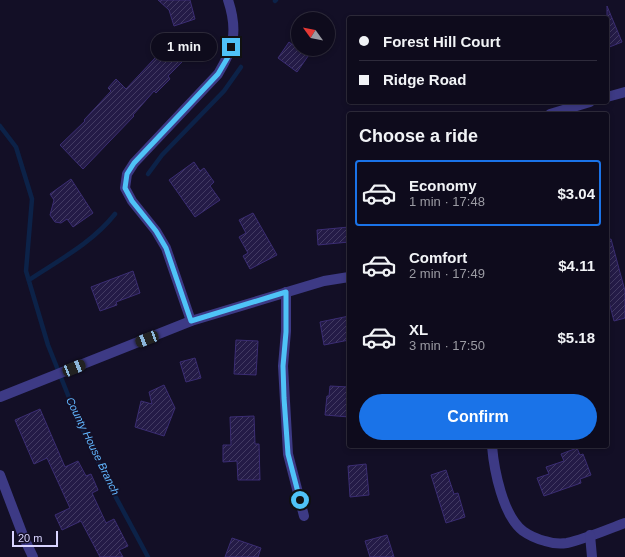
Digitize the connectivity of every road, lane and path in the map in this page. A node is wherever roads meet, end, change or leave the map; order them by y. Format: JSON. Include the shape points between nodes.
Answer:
{"nodes":[{"id":1,"x":228,"y":0,"type":"edge"},
{"id":2,"x":625,"y":92,"type":"edge"},
{"id":3,"x":609,"y":96,"type":"edge"},
{"id":4,"x":583,"y":104,"type":"edge"},
{"id":5,"x":557,"y":112,"type":"edge"},
{"id":6,"x":347,"y":277,"type":"edge"},
{"id":7,"x":286,"y":292,"type":"junction"},
{"id":8,"x":191,"y":321,"type":"junction"},
{"id":9,"x":0,"y":397,"type":"edge"},
{"id":10,"x":492,"y":448,"type":"edge"},
{"id":11,"x":0,"y":475,"type":"edge"},
{"id":12,"x":304,"y":516,"type":"dead end"},
{"id":13,"x":625,"y":523,"type":"edge"},
{"id":14,"x":590,"y":535,"type":"junction"},
{"id":15,"x":33,"y":557,"type":"edge"},
{"id":16,"x":592,"y":557,"type":"edge"}],
"edges":[{"from":1,"to":8,"type":"street","via":[[233,15],[234,37],[228,57],[218,74],[134,163],[127,174],[125,188],[166,248]]},
{"from":2,"to":3,"type":"street"},
{"from":4,"to":5,"type":"street"},
{"from":6,"to":7,"type":"street"},
{"from":7,"to":8,"type":"street"},
{"from":7,"to":12,"type":"street","via":[[283,366],[288,454]]},
{"from":8,"to":9,"type":"street"},
{"from":10,"to":14,"type":"street","via":[[494,464],[508,512],[523,531],[536,539],[549,542],[566,543]]},
{"from":11,"to":15,"type":"street"},
{"from":13,"to":14,"type":"street"},
{"from":14,"to":16,"type":"street"}]}
